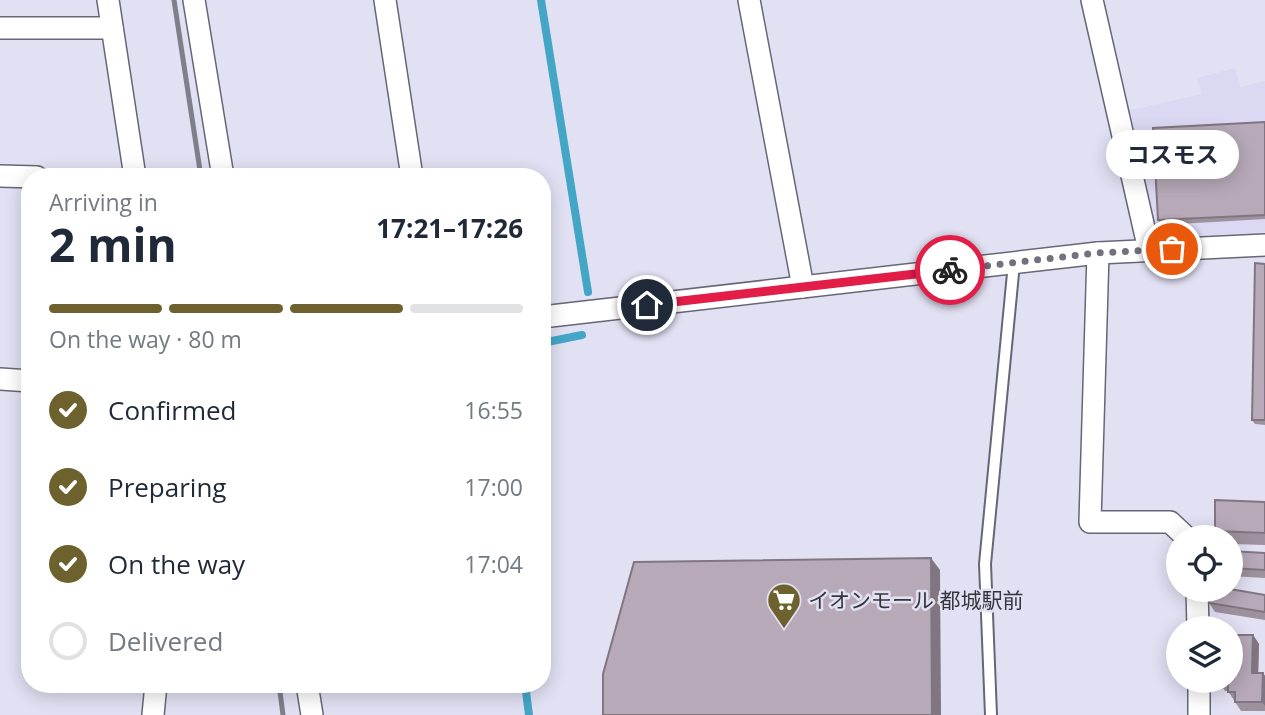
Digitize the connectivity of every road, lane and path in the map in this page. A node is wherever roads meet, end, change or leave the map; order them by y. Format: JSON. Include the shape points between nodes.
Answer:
{"nodes":[{"id":1,"x":108,"y":0,"type":"edge"},
{"id":2,"x":194,"y":0,"type":"edge"},
{"id":3,"x":385,"y":0,"type":"edge"},
{"id":4,"x":749,"y":0,"type":"edge"},
{"id":5,"x":1092,"y":0,"type":"edge"},
{"id":6,"x":0,"y":28,"type":"edge"},
{"id":7,"x":112,"y":28,"type":"junction"},
{"id":8,"x":134,"y":168,"type":"edge"},
{"id":9,"x":222,"y":168,"type":"edge"},
{"id":10,"x":411,"y":168,"type":"edge"},
{"id":11,"x":0,"y":176,"type":"edge"},
{"id":12,"x":21,"y":177,"type":"edge"},
{"id":13,"x":1265,"y":245,"type":"edge"},
{"id":14,"x":1149,"y":250,"type":"junction"},
{"id":15,"x":1097,"y":253,"type":"junction"},
{"id":16,"x":1014,"y":263,"type":"junction"},
{"id":17,"x":803,"y":287,"type":"junction"},
{"id":18,"x":551,"y":316,"type":"edge"},
{"id":19,"x":0,"y":379,"type":"edge"},
{"id":20,"x":21,"y":380,"type":"edge"},
{"id":21,"x":1173,"y":525,"type":"edge"},
{"id":22,"x":155,"y":693,"type":"edge"},
{"id":23,"x":309,"y":693,"type":"edge"},
{"id":24,"x":1199,"y":693,"type":"edge"},
{"id":25,"x":153,"y":715,"type":"edge"},
{"id":26,"x":313,"y":715,"type":"edge"},
{"id":27,"x":991,"y":715,"type":"edge"},
{"id":28,"x":1199,"y":715,"type":"edge"}],
"edges":[{"from":1,"to":7,"type":"street"},
{"from":2,"to":9,"type":"street"},
{"from":3,"to":10,"type":"street"},
{"from":4,"to":17,"type":"street"},
{"from":5,"to":14,"type":"street"},
{"from":6,"to":7,"type":"street"},
{"from":7,"to":8,"type":"street"},
{"from":11,"to":12,"type":"street"},
{"from":13,"to":14,"type":"street"},
{"from":14,"to":15,"type":"street"},
{"from":15,"to":16,"type":"street"},
{"from":15,"to":21,"type":"street","via":[[1090,522]]},
{"from":16,"to":17,"type":"street"},
{"from":16,"to":27,"type":"lane","via":[[985,564]]},
{"from":17,"to":18,"type":"street"},
{"from":19,"to":20,"type":"street"},
{"from":22,"to":25,"type":"street"},
{"from":23,"to":26,"type":"street"},
{"from":24,"to":28,"type":"street"}]}
